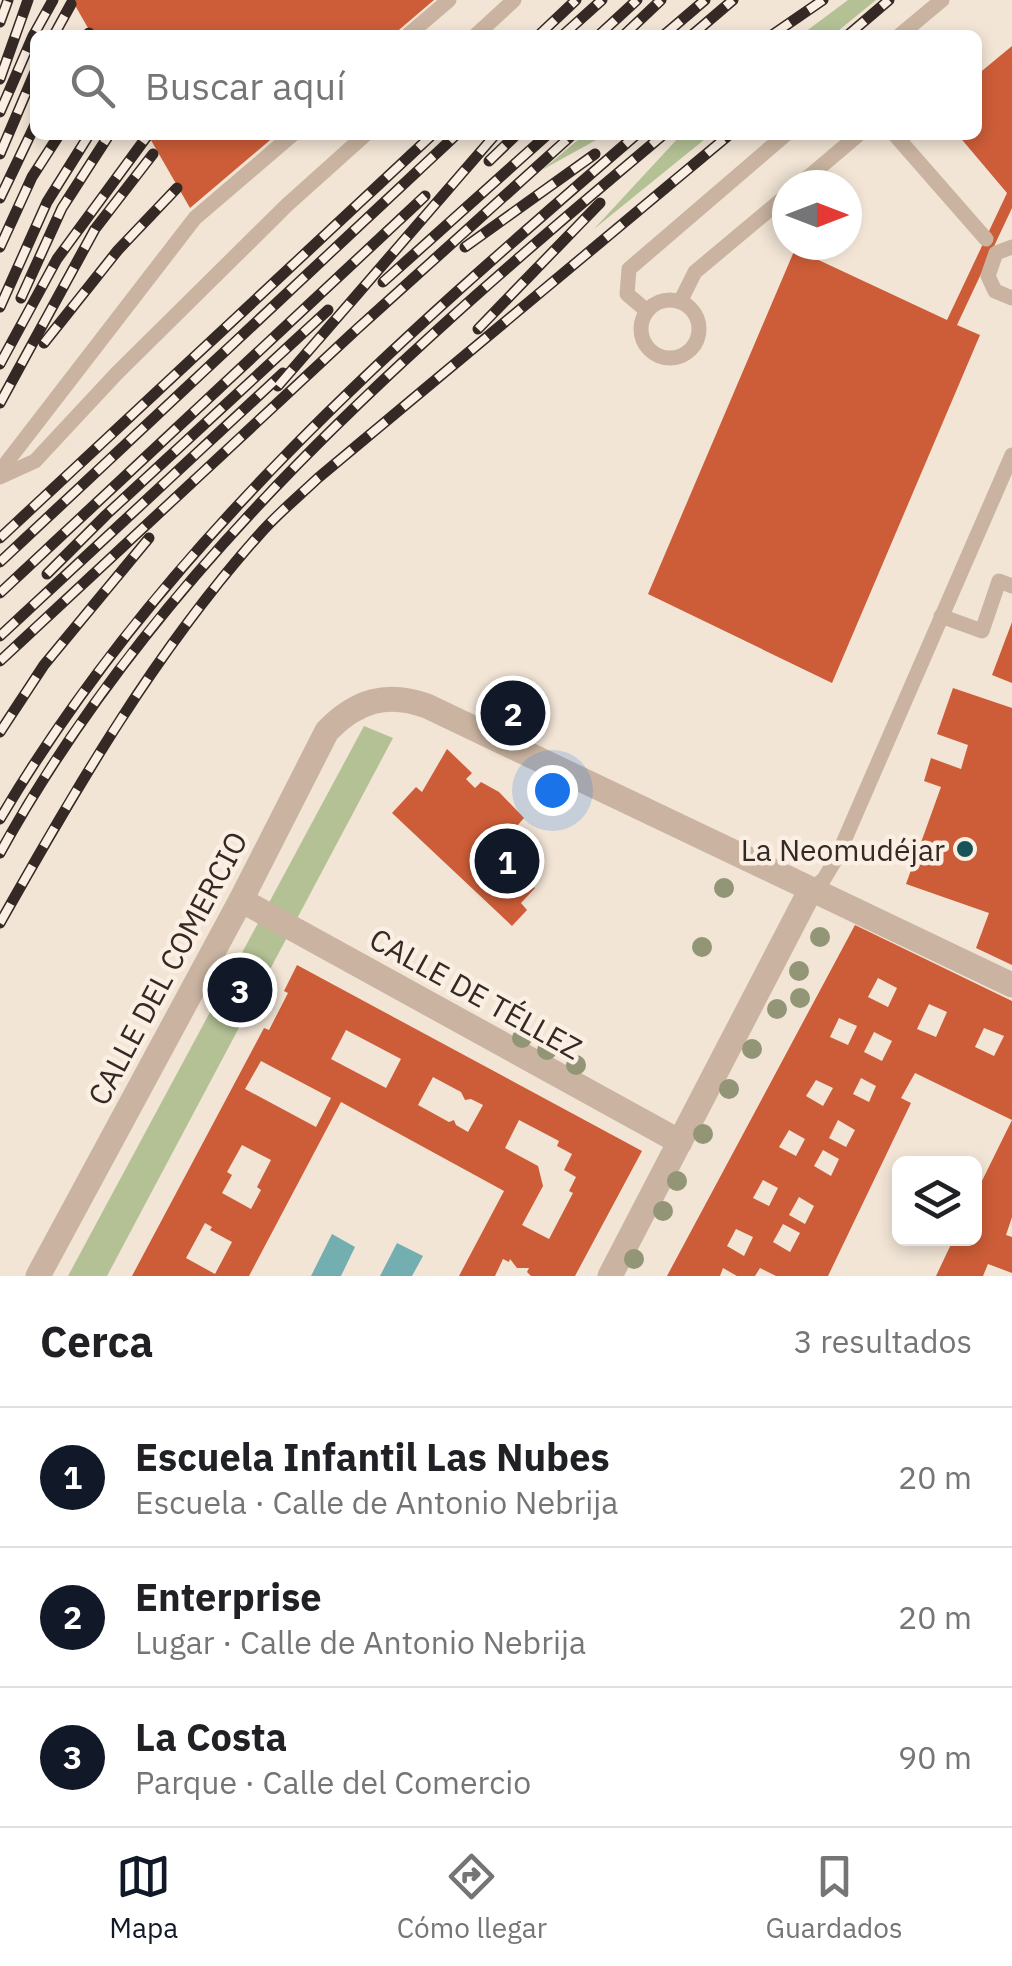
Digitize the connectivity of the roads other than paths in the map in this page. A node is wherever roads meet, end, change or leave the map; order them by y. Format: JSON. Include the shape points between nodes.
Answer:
{"nodes":[{"id":1,"x":449,"y":0,"type":"edge"},
{"id":2,"x":514,"y":0,"type":"edge"},
{"id":3,"x":942,"y":0,"type":"edge"},
{"id":4,"x":414,"y":30,"type":"edge"},
{"id":5,"x":481,"y":30,"type":"edge"},
{"id":6,"x":906,"y":30,"type":"edge"},
{"id":7,"x":286,"y":140,"type":"edge"},
{"id":8,"x":359,"y":140,"type":"edge"},
{"id":9,"x":779,"y":140,"type":"edge"},
{"id":10,"x":852,"y":140,"type":"edge"},
{"id":11,"x":901,"y":140,"type":"edge"},
{"id":12,"x":817,"y":170,"type":"edge"},
{"id":13,"x":772,"y":208,"type":"edge"},
{"id":14,"x":999,"y":245,"type":"edge"},
{"id":15,"x":1012,"y":298,"type":"edge"},
{"id":16,"x":680,"y":302,"type":"junction"},
{"id":17,"x":647,"y":311,"type":"junction"},
{"id":18,"x":1012,"y":455,"type":"edge"},
{"id":19,"x":0,"y":474,"type":"edge"},
{"id":20,"x":1012,"y":586,"type":"edge"},
{"id":21,"x":941,"y":616,"type":"junction"},
{"id":22,"x":810,"y":891,"type":"junction"},
{"id":23,"x":241,"y":900,"type":"junction"},
{"id":24,"x":1012,"y":985,"type":"edge"},
{"id":25,"x":680,"y":1142,"type":"junction"},
{"id":26,"x":38,"y":1276,"type":"edge"},
{"id":27,"x":610,"y":1276,"type":"edge"}],
"edges":[{"from":1,"to":4,"type":"lane"},
{"from":2,"to":5,"type":"lane"},
{"from":3,"to":6,"type":"lane"},
{"from":7,"to":19,"type":"lane","via":[[195,218]]},
{"from":8,"to":19,"type":"lane","via":[[286,205],[36,461]]},
{"from":9,"to":17,"type":"lane","via":[[629,270],[627,294]]},
{"from":10,"to":12,"type":"lane"},
{"from":11,"to":14,"type":"lane"},
{"from":13,"to":16,"type":"lane","via":[[696,272]]},
{"from":14,"to":15,"type":"lane","via":[[988,276],[995,291]]},
{"from":16,"to":17,"type":"lane","via":[[665,300]]},
{"from":16,"to":17,"type":"lane","via":[[694,311],[699,336],[676,358],[646,346],[641,328]]},
{"from":18,"to":21,"type":"lane"},
{"from":20,"to":21,"type":"lane","via":[[1000,581],[982,631]]},
{"from":21,"to":22,"type":"lane","via":[[837,857]]},
{"from":22,"to":23,"type":"street","name":"CALLE DEL COMERCIO","via":[[427,706],[388,698],[366,702],[327,731]]},
{"from":22,"to":24,"type":"street"},
{"from":22,"to":25,"type":"street"},
{"from":23,"to":25,"type":"street","name":"CALLE DE TÉLLEZ"},
{"from":23,"to":26,"type":"street","name":"CALLE DEL COMERCIO"},
{"from":25,"to":27,"type":"street"}]}
